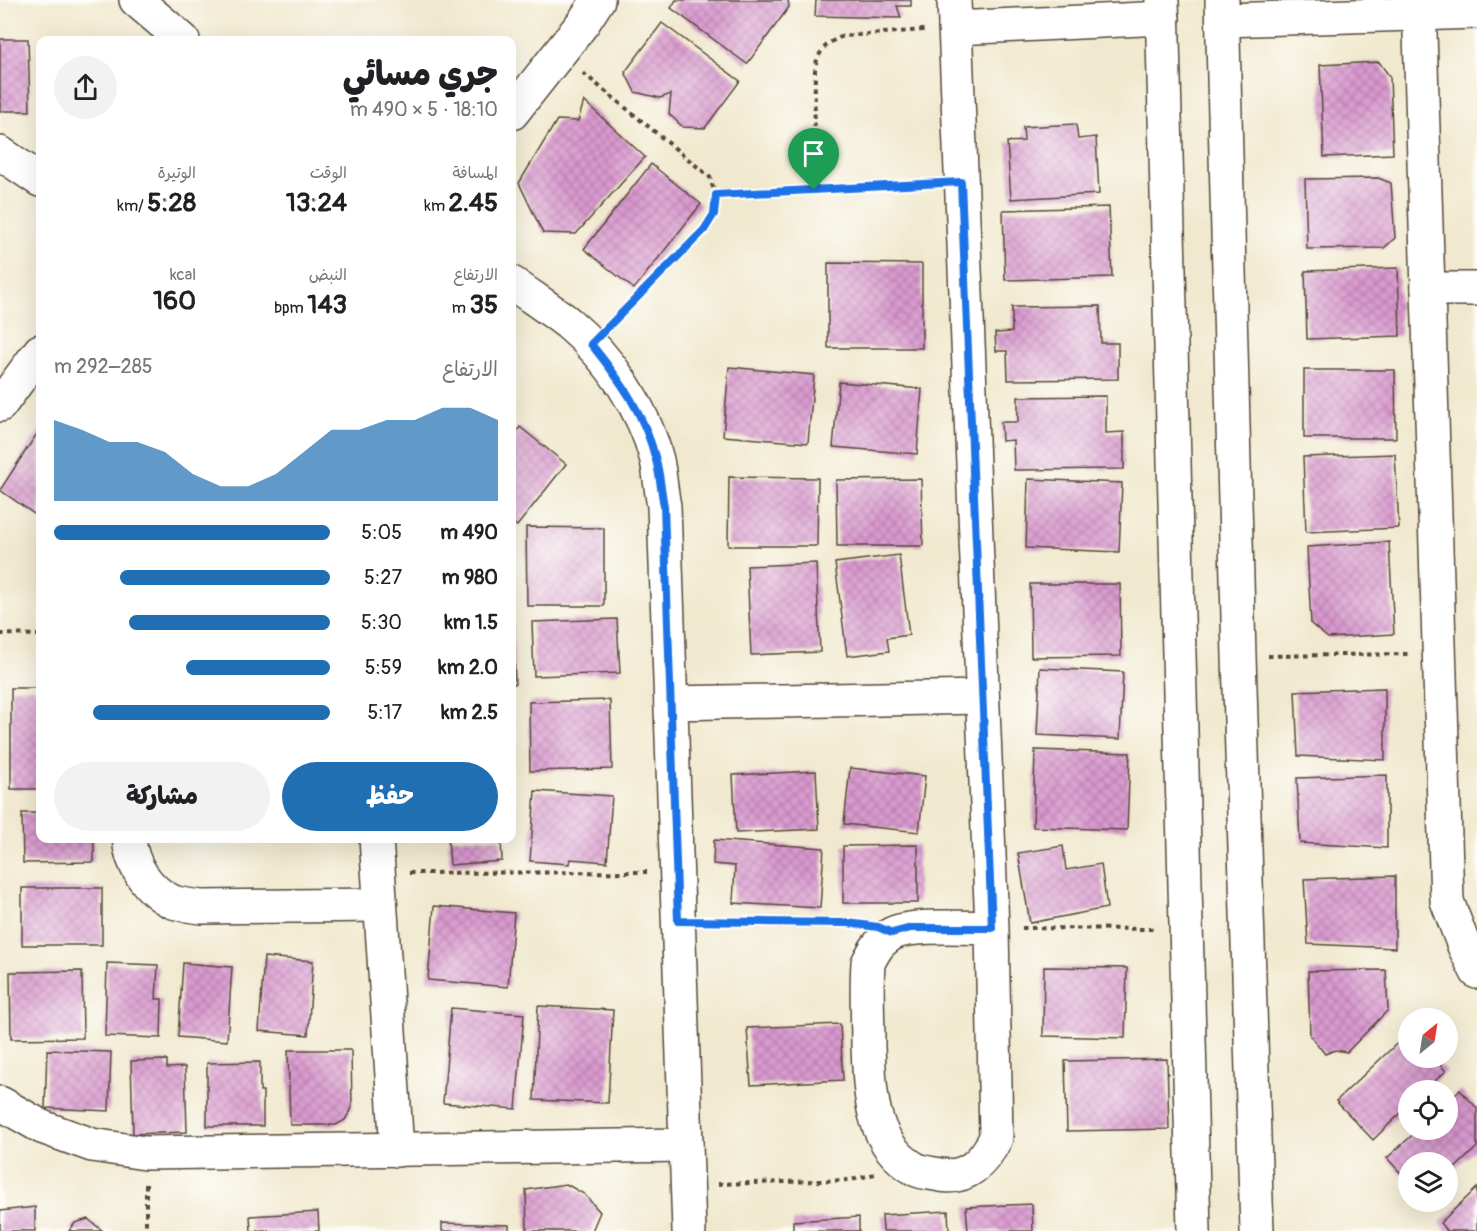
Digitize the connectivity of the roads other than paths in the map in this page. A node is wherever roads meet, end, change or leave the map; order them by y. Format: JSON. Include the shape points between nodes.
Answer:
{"nodes":[{"id":1,"x":136,"y":0,"type":"edge"},
{"id":2,"x":598,"y":0,"type":"edge"},
{"id":3,"x":1419,"y":8,"type":"edge"},
{"id":4,"x":1163,"y":9,"type":"edge"},
{"id":5,"x":1222,"y":10,"type":"edge"},
{"id":6,"x":1477,"y":12,"type":"edge"},
{"id":7,"x":954,"y":14,"type":"edge"},
{"id":8,"x":178,"y":36,"type":"edge"},
{"id":9,"x":516,"y":108,"type":"edge"},
{"id":10,"x":0,"y":153,"type":"edge"},
{"id":11,"x":36,"y":177,"type":"edge"},
{"id":12,"x":516,"y":286,"type":"edge"},
{"id":13,"x":1428,"y":289,"type":"junction"},
{"id":14,"x":1477,"y":289,"type":"edge"},
{"id":15,"x":36,"y":356,"type":"edge"},
{"id":16,"x":0,"y":405,"type":"edge"},
{"id":17,"x":982,"y":697,"type":"junction"},
{"id":18,"x":671,"y":703,"type":"junction"},
{"id":19,"x":130,"y":843,"type":"edge"},
{"id":20,"x":376,"y":843,"type":"edge"},
{"id":21,"x":379,"y":889,"type":"junction"},
{"id":22,"x":992,"y":928,"type":"junction"},
{"id":23,"x":1477,"y":972,"type":"edge"},
{"id":24,"x":0,"y":1103,"type":"edge"},
{"id":25,"x":686,"y":1145,"type":"junction"},
{"id":26,"x":397,"y":1150,"type":"junction"},
{"id":27,"x":689,"y":1231,"type":"edge"},
{"id":28,"x":1194,"y":1231,"type":"edge"},
{"id":29,"x":1257,"y":1231,"type":"edge"}],
"edges":[{"from":1,"to":8,"type":"street"},
{"from":2,"to":9,"type":"street"},
{"from":3,"to":5,"type":"street"},
{"from":3,"to":6,"type":"street"},
{"from":3,"to":13,"type":"street"},
{"from":4,"to":7,"type":"street"},
{"from":4,"to":28,"type":"street"},
{"from":5,"to":29,"type":"street"},
{"from":7,"to":17,"type":"street"},
{"from":10,"to":11,"type":"street"},
{"from":12,"to":18,"type":"street","via":[[591,344],[620,379],[642,418],[657,461],[664,506]]},
{"from":13,"to":14,"type":"street"},
{"from":13,"to":23,"type":"street","via":[[1447,901]]},
{"from":15,"to":16,"type":"street"},
{"from":17,"to":18,"type":"street"},
{"from":17,"to":22,"type":"street"},
{"from":18,"to":25,"type":"street"},
{"from":19,"to":21,"type":"street","via":[[134,863],[150,886],[174,902],[202,907]]},
{"from":20,"to":21,"type":"street"},
{"from":21,"to":26,"type":"street"},
{"from":22,"to":22,"type":"street","via":[[996,1138],[986,1158],[968,1171],[947,1176],[919,1171],[899,1157],[874,1116],[869,1081],[868,963],[877,945],[892,933],[911,928]]},
{"from":24,"to":26,"type":"street","via":[[42,1127],[92,1145],[146,1153]]},
{"from":25,"to":26,"type":"street"},
{"from":25,"to":27,"type":"street"}]}
